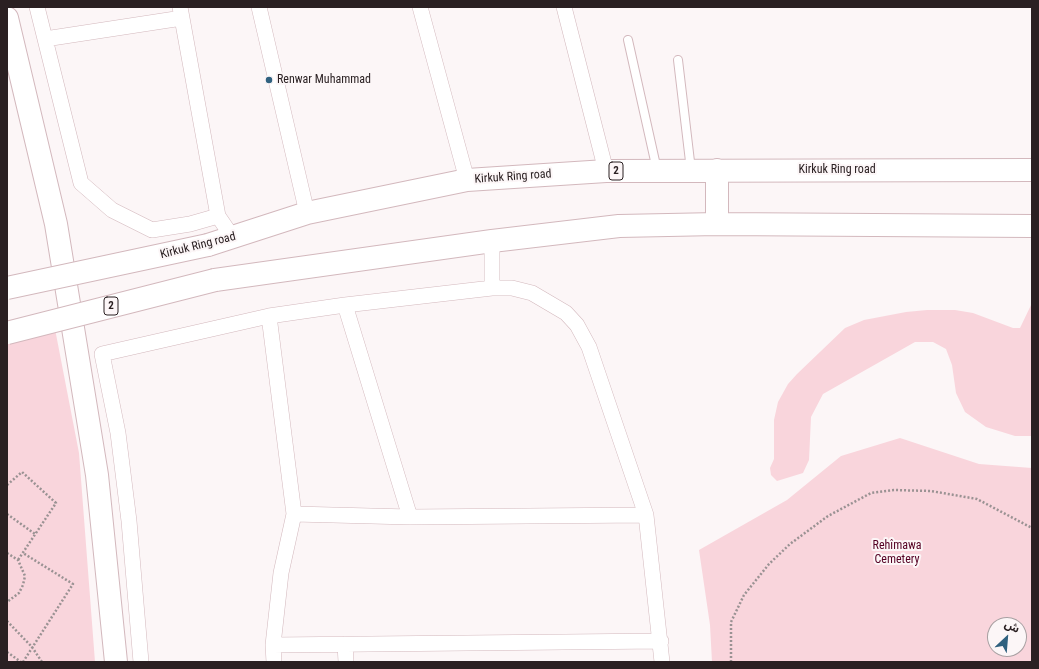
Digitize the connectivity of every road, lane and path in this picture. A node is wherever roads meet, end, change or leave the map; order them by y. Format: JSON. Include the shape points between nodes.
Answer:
{"nodes":[{"id":1,"x":37,"y":7,"type":"edge"},
{"id":2,"x":259,"y":7,"type":"edge"},
{"id":3,"x":420,"y":7,"type":"edge"},
{"id":4,"x":564,"y":7,"type":"edge"},
{"id":5,"x":181,"y":13,"type":"edge"},
{"id":6,"x":7,"y":18,"type":"edge"},
{"id":7,"x":44,"y":39,"type":"junction"},
{"id":8,"x":628,"y":40,"type":"dead end"},
{"id":9,"x":678,"y":60,"type":"dead end"},
{"id":10,"x":691,"y":170,"type":"junction"},
{"id":11,"x":717,"y":170,"type":"junction"},
{"id":12,"x":1032,"y":170,"type":"edge"},
{"id":13,"x":606,"y":171,"type":"junction"},
{"id":14,"x":657,"y":171,"type":"junction"},
{"id":15,"x":466,"y":180,"type":"junction"},
{"id":16,"x":307,"y":213,"type":"junction"},
{"id":17,"x":218,"y":216,"type":"junction"},
{"id":18,"x":717,"y":224,"type":"junction"},
{"id":19,"x":1032,"y":226,"type":"edge"},
{"id":20,"x":233,"y":238,"type":"junction"},
{"id":21,"x":492,"y":241,"type":"junction"},
{"id":22,"x":7,"y":288,"type":"edge"},
{"id":23,"x":492,"y":288,"type":"junction"},
{"id":24,"x":345,"y":305,"type":"junction"},
{"id":25,"x":269,"y":316,"type":"junction"},
{"id":26,"x":7,"y":333,"type":"edge"},
{"id":27,"x":7,"y":485,"type":"edge"},
{"id":28,"x":7,"y":514,"type":"edge"},
{"id":29,"x":294,"y":514,"type":"junction"},
{"id":30,"x":646,"y":515,"type":"junction"},
{"id":31,"x":410,"y":517,"type":"junction"},
{"id":32,"x":1032,"y":528,"type":"edge"},
{"id":33,"x":35,"y":534,"type":"junction"},
{"id":34,"x":7,"y":552,"type":"edge"},
{"id":35,"x":23,"y":553,"type":"junction"},
{"id":36,"x":18,"y":560,"type":"junction"},
{"id":37,"x":7,"y":602,"type":"edge"},
{"id":38,"x":7,"y":621,"type":"edge"},
{"id":39,"x":661,"y":641,"type":"junction"},
{"id":40,"x":345,"y":644,"type":"junction"},
{"id":41,"x":273,"y":645,"type":"junction"},
{"id":42,"x":32,"y":647,"type":"junction"},
{"id":43,"x":7,"y":652,"type":"edge"},
{"id":44,"x":22,"y":662,"type":"edge"},
{"id":45,"x":42,"y":662,"type":"edge"},
{"id":46,"x":116,"y":662,"type":"edge"},
{"id":47,"x":141,"y":662,"type":"edge"},
{"id":48,"x":274,"y":662,"type":"edge"},
{"id":49,"x":346,"y":662,"type":"edge"},
{"id":50,"x":662,"y":662,"type":"edge"},
{"id":51,"x":731,"y":662,"type":"edge"}],
"edges":[{"from":1,"to":7,"type":"street"},
{"from":2,"to":16,"type":"street"},
{"from":3,"to":15,"type":"street"},
{"from":4,"to":13,"type":"street"},
{"from":5,"to":7,"type":"street"},
{"from":5,"to":17,"type":"street"},
{"from":6,"to":46,"type":"highway","via":[[56,224],[97,475]]},
{"from":7,"to":17,"type":"street","via":[[81,183],[112,210],[152,230],[190,224]]},
{"from":8,"to":14,"type":"lane"},
{"from":9,"to":10,"type":"lane"},
{"from":10,"to":11,"type":"highway","name":"Kirkuk Ring road","number":"2"},
{"from":10,"to":14,"type":"highway","name":"Kirkuk Ring road","number":"2"},
{"from":11,"to":12,"type":"highway","name":"Kirkuk Ring road","number":"2"},
{"from":11,"to":18,"type":"highway"},
{"from":13,"to":14,"type":"highway","name":"Kirkuk Ring road","number":"2"},
{"from":13,"to":15,"type":"highway","name":"Kirkuk Ring road","number":"2"},
{"from":15,"to":16,"type":"highway","name":"Kirkuk Ring road","number":"2"},
{"from":16,"to":20,"type":"highway","name":"Kirkuk Ring road","number":"2"},
{"from":17,"to":20,"type":"street"},
{"from":18,"to":19,"type":"highway","number":"2"},
{"from":18,"to":21,"type":"highway","number":"2","via":[[619,226]]},
{"from":20,"to":22,"type":"highway","name":"Kirkuk Ring road","number":"2","bridge":true},
{"from":21,"to":23,"type":"street"},
{"from":21,"to":26,"type":"highway","number":"2","bridge":true,"via":[[215,280]]},
{"from":23,"to":24,"type":"street"},
{"from":23,"to":30,"type":"street","via":[[532,292],[566,313],[577,326],[590,346]]},
{"from":24,"to":25,"type":"street"},
{"from":24,"to":31,"type":"street"},
{"from":25,"to":29,"type":"street"},
{"from":25,"to":47,"type":"street","via":[[102,354],[118,433],[129,521]]},
{"from":27,"to":33,"type":"path","via":[[22,472],[56,503]]},
{"from":28,"to":33,"type":"path"},
{"from":29,"to":31,"type":"street"},
{"from":29,"to":41,"type":"street","via":[[280,573]]},
{"from":30,"to":31,"type":"street"},
{"from":30,"to":39,"type":"street"},
{"from":32,"to":51,"type":"path","via":[[977,499],[931,491],[894,490],[871,493],[828,516],[790,544],[744,594],[731,622]]},
{"from":33,"to":35,"type":"path"},
{"from":34,"to":36,"type":"path"},
{"from":35,"to":36,"type":"path"},
{"from":35,"to":42,"type":"path","via":[[73,584]]},
{"from":36,"to":37,"type":"path","via":[[25,576],[24,585],[16,596]]},
{"from":38,"to":42,"type":"path"},
{"from":39,"to":40,"type":"street"},
{"from":39,"to":50,"type":"street"},
{"from":40,"to":41,"type":"street"},
{"from":40,"to":49,"type":"street"},
{"from":41,"to":48,"type":"street"},
{"from":42,"to":44,"type":"path"},
{"from":42,"to":45,"type":"path"},
{"from":43,"to":44,"type":"path"}]}
